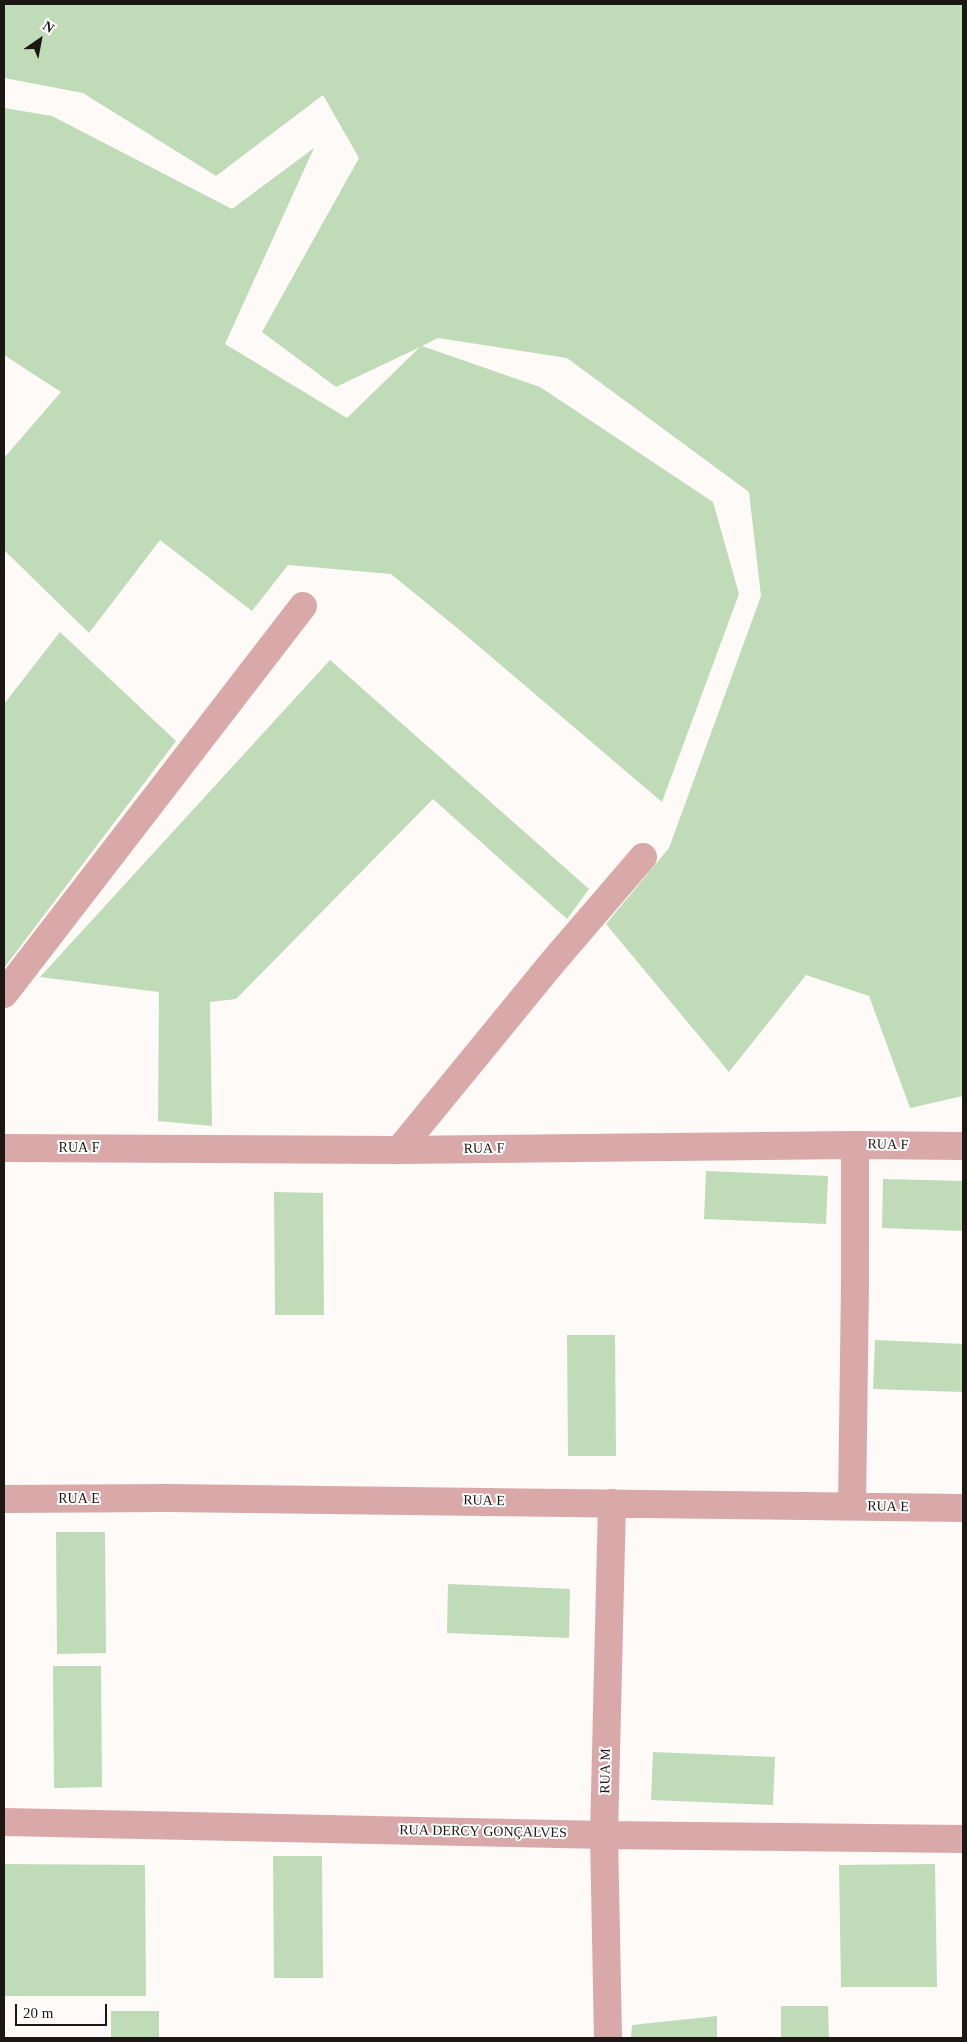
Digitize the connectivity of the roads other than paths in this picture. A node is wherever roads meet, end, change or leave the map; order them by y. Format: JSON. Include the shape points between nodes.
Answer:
{"nodes":[{"id":1,"x":303,"y":606,"type":"dead end"},
{"id":2,"x":644,"y":857,"type":"dead end"},
{"id":3,"x":4,"y":994,"type":"edge"},
{"id":4,"x":855,"y":1145,"type":"junction"},
{"id":5,"x":963,"y":1146,"type":"edge"},
{"id":6,"x":4,"y":1148,"type":"edge"},
{"id":7,"x":399,"y":1150,"type":"junction"},
{"id":8,"x":4,"y":1499,"type":"edge"},
{"id":9,"x":612,"y":1503,"type":"junction"},
{"id":10,"x":852,"y":1506,"type":"junction"},
{"id":11,"x":963,"y":1508,"type":"edge"},
{"id":12,"x":4,"y":1822,"type":"edge"},
{"id":13,"x":604,"y":1834,"type":"junction"},
{"id":14,"x":963,"y":1839,"type":"edge"},
{"id":15,"x":608,"y":2038,"type":"edge"}],
"edges":[{"from":1,"to":3,"type":"street"},
{"from":2,"to":7,"type":"street","via":[[552,963]]},
{"from":4,"to":5,"type":"street","name":"RUA F"},
{"from":4,"to":7,"type":"street","name":"RUA F"},
{"from":4,"to":10,"type":"street"},
{"from":6,"to":7,"type":"street","name":"RUA F"},
{"from":8,"to":9,"type":"street","name":"RUA E"},
{"from":9,"to":10,"type":"street","name":"RUA E"},
{"from":9,"to":13,"type":"street","name":"RUA M"},
{"from":10,"to":11,"type":"street","name":"RUA E"},
{"from":12,"to":13,"type":"street","name":"RUA DERCY GONÇALVES"},
{"from":13,"to":14,"type":"street","name":"RUA DERCY GONÇALVES"},
{"from":13,"to":15,"type":"street","name":"RUA M"}]}
